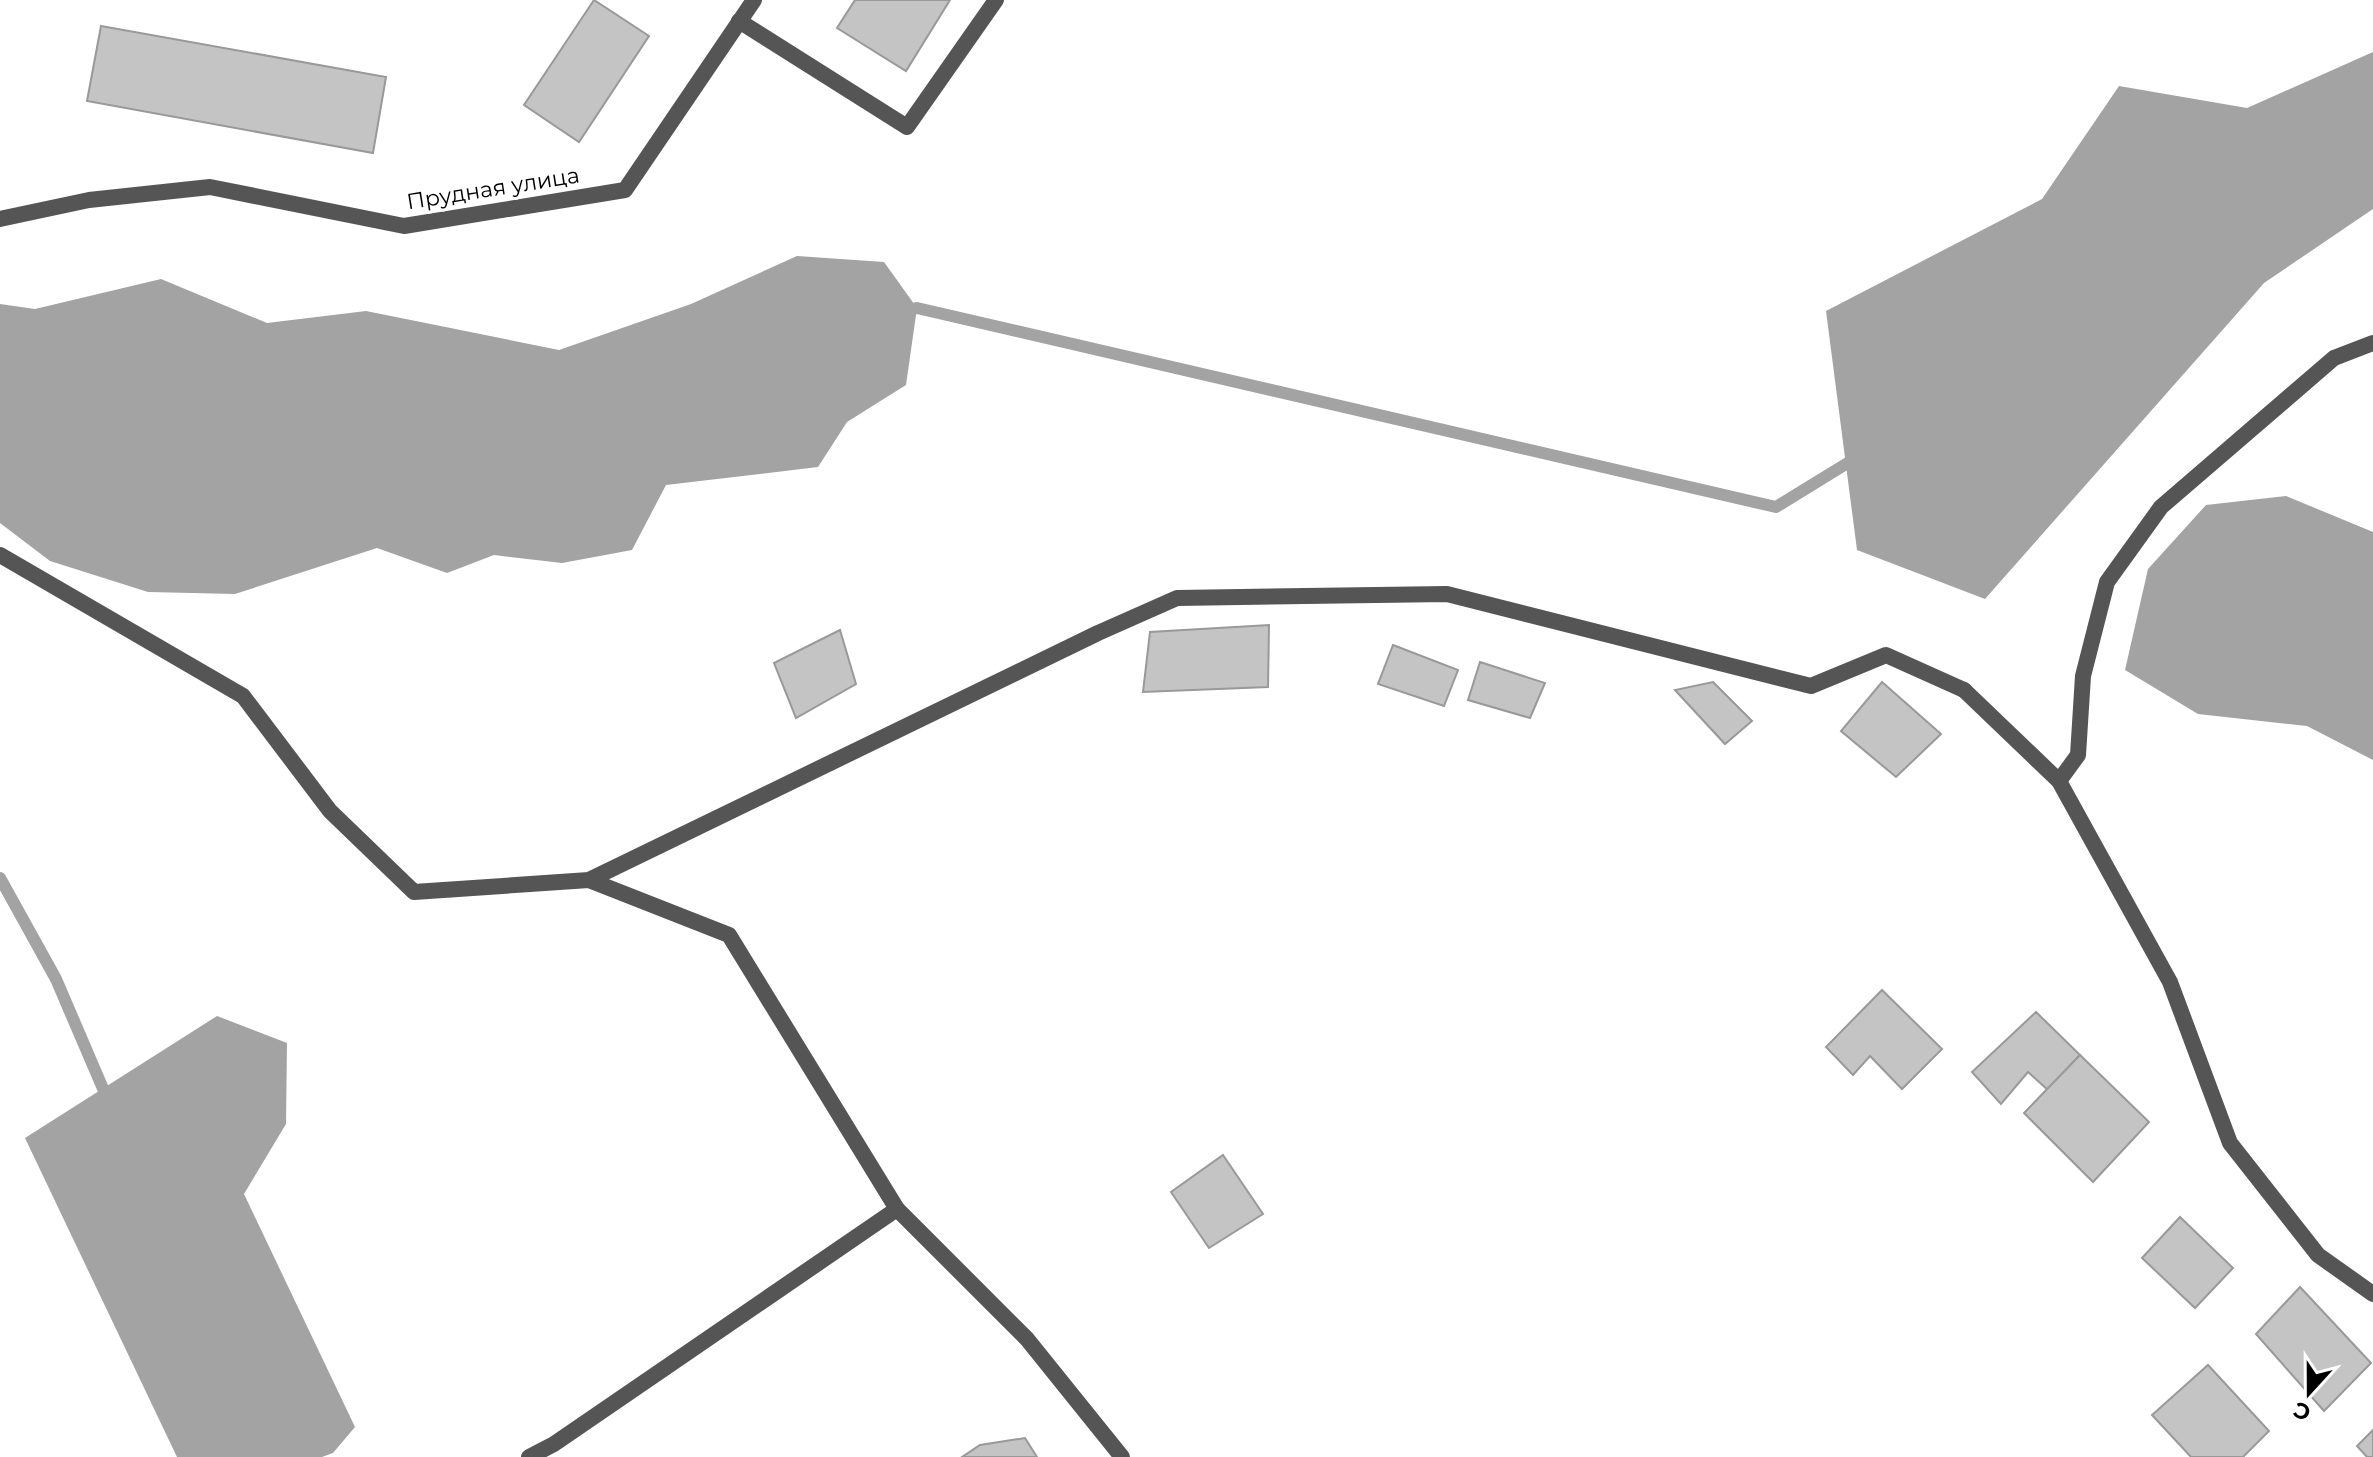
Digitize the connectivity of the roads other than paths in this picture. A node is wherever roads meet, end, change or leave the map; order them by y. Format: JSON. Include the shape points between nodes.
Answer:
{"nodes":[{"id":1,"x":754,"y":0,"type":"edge"},
{"id":2,"x":996,"y":0,"type":"edge"},
{"id":3,"x":739,"y":21,"type":"junction"},
{"id":4,"x":0,"y":219,"type":"edge"},
{"id":5,"x":2373,"y":343,"type":"edge"},
{"id":6,"x":0,"y":555,"type":"edge"},
{"id":7,"x":2059,"y":781,"type":"junction"},
{"id":8,"x":589,"y":880,"type":"junction"},
{"id":9,"x":897,"y":1209,"type":"junction"},
{"id":10,"x":2373,"y":1294,"type":"edge"},
{"id":11,"x":529,"y":1457,"type":"edge"},
{"id":12,"x":1122,"y":1457,"type":"edge"}],
"edges":[{"from":1,"to":3,"type":"street","name":"Прудная улица"},
{"from":2,"to":3,"type":"street","via":[[907,127]]},
{"from":3,"to":4,"type":"street","name":"Прудная улица","via":[[625,190],[404,226],[210,187],[89,200]]},
{"from":5,"to":7,"type":"street","via":[[2334,358],[2161,507],[2107,582],[2083,676],[2078,755]]},
{"from":6,"to":8,"type":"street","via":[[243,696],[330,811],[414,892]]},
{"from":7,"to":8,"type":"street","via":[[1964,690],[1886,655],[1811,686],[1447,594],[1177,598]]},
{"from":7,"to":10,"type":"street","via":[[2170,982],[2230,1143],[2318,1255]]},
{"from":8,"to":9,"type":"street","via":[[729,935]]},
{"from":9,"to":11,"type":"street"},
{"from":9,"to":12,"type":"street","via":[[1027,1339]]}]}
